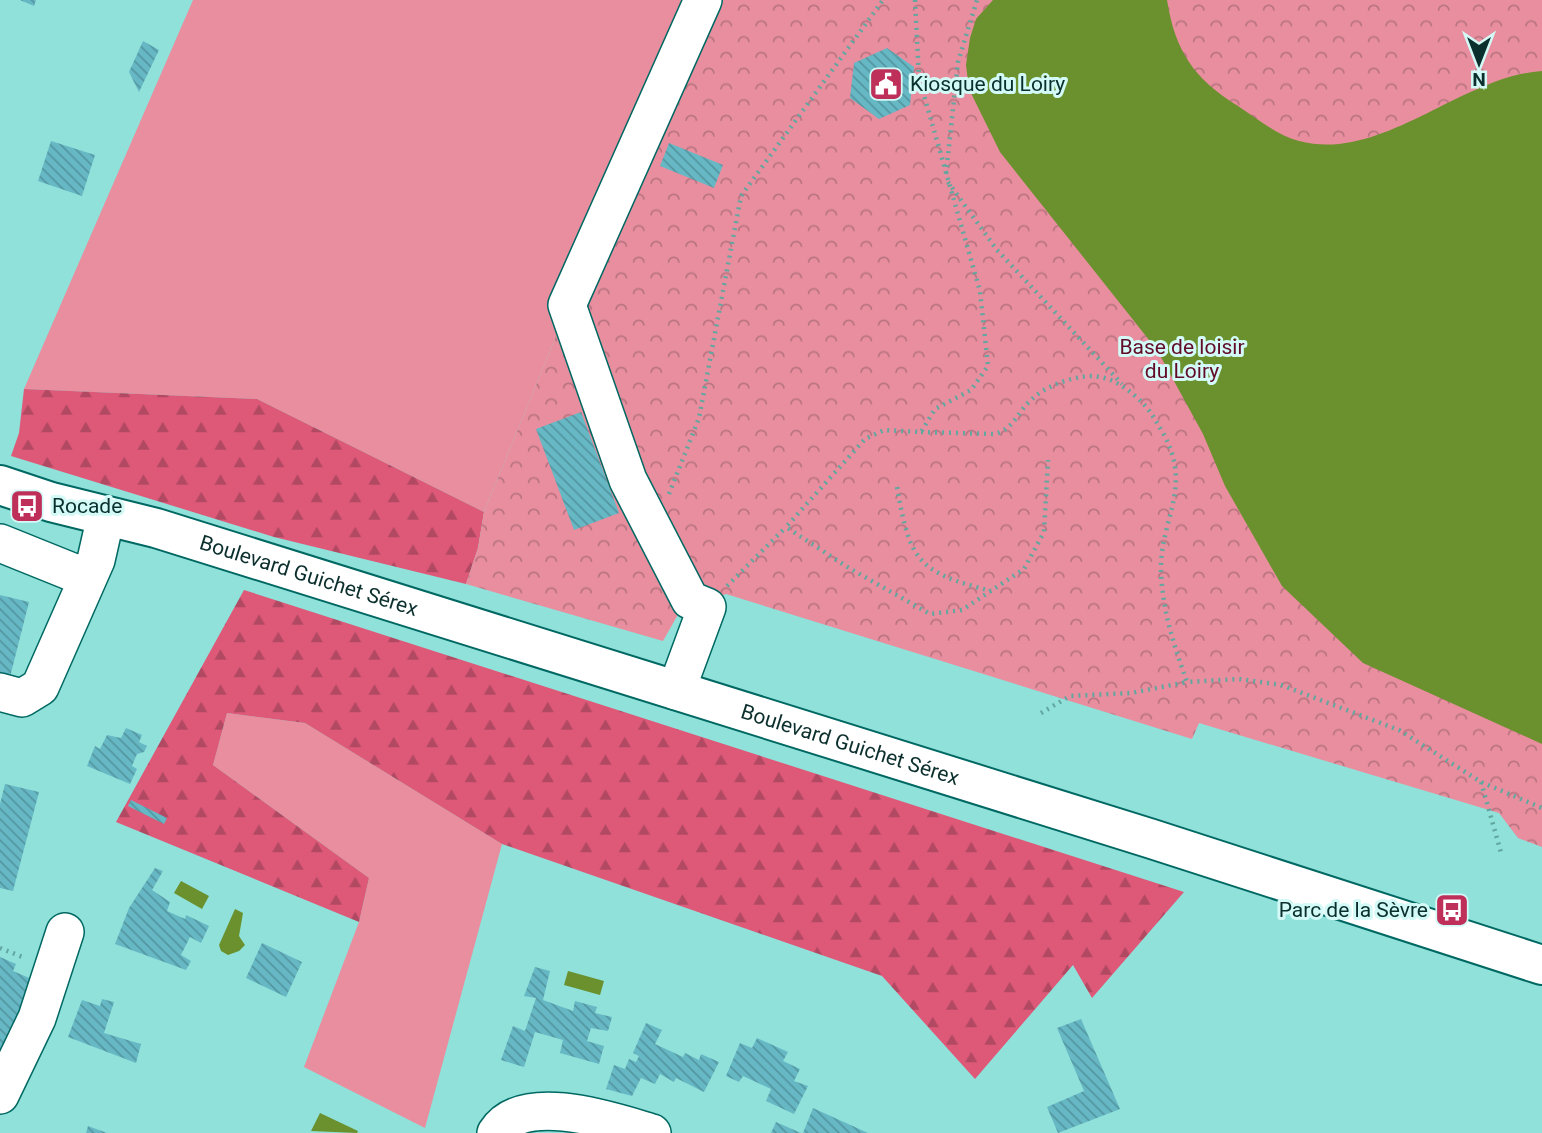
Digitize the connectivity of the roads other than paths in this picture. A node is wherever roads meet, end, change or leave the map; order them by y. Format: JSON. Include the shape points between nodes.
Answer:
{"nodes":[{"id":1,"x":703,"y":0,"type":"edge"},
{"id":2,"x":0,"y":461,"type":"edge"},
{"id":3,"x":0,"y":485,"type":"edge"},
{"id":4,"x":106,"y":516,"type":"junction"},
{"id":5,"x":156,"y":528,"type":"junction"},
{"id":6,"x":0,"y":543,"type":"edge"},
{"id":7,"x":88,"y":578,"type":"junction"},
{"id":8,"x":676,"y":691,"type":"junction"},
{"id":9,"x":0,"y":692,"type":"edge"},
{"id":10,"x":65,"y":932,"type":"dead end"},
{"id":11,"x":1542,"y":965,"type":"edge"},
{"id":12,"x":0,"y":1095,"type":"edge"},
{"id":13,"x":496,"y":1133,"type":"edge"},
{"id":14,"x":652,"y":1133,"type":"edge"}],
"edges":[{"from":1,"to":8,"type":"lane","via":[[566,305],[628,480],[690,600],[707,607]]},
{"from":2,"to":5,"type":"main road","name":"Boulevard Guichet Sérex","via":[[108,500]]},
{"from":3,"to":4,"type":"main road","name":"Boulevard Guichet Sérex"},
{"from":4,"to":5,"type":"main road","name":"Boulevard Guichet Sérex"},
{"from":4,"to":7,"type":"lane"},
{"from":5,"to":8,"type":"main road","name":"Boulevard Guichet Sérex"},
{"from":6,"to":7,"type":"lane"},
{"from":7,"to":9,"type":"lane","via":[[40,687],[22,698]]},
{"from":8,"to":11,"type":"main road","name":"Boulevard Guichet Sérex"},
{"from":10,"to":12,"type":"lane","via":[[37,1018]]},
{"from":13,"to":14,"type":"lane","via":[[500,1126],[521,1116],[555,1110]]}]}
